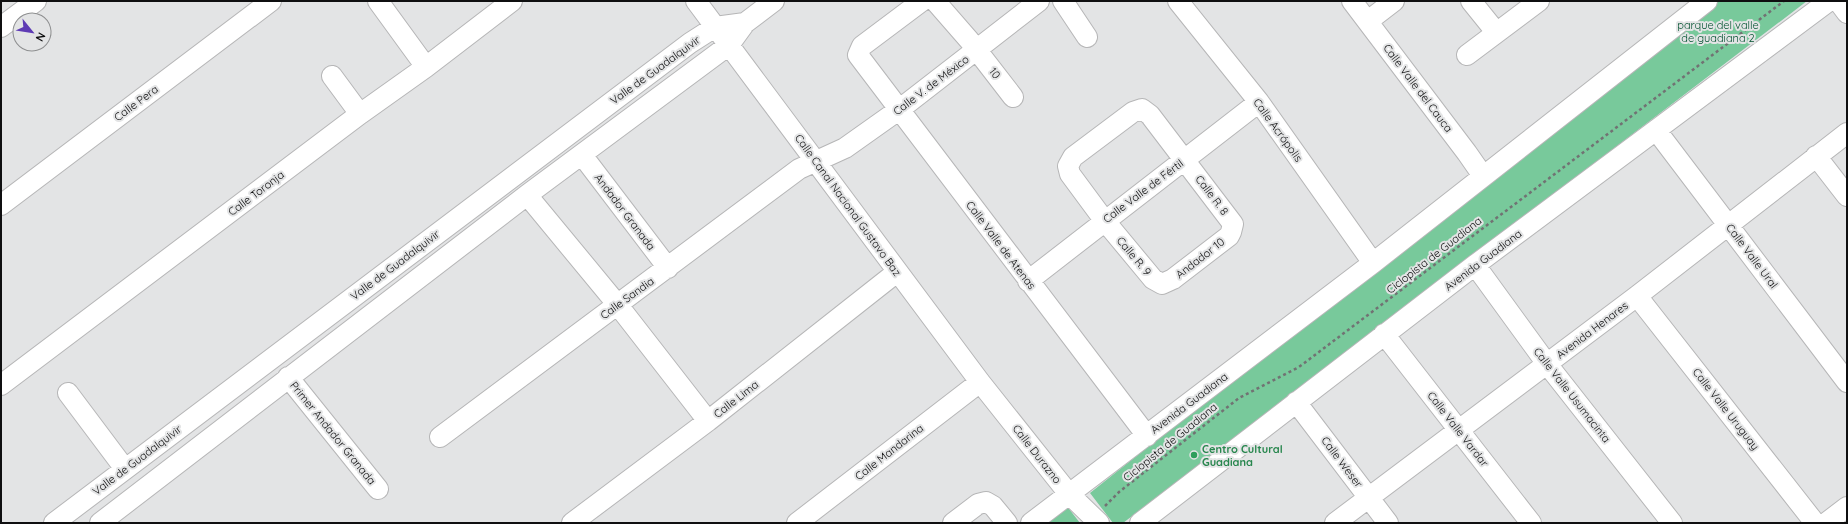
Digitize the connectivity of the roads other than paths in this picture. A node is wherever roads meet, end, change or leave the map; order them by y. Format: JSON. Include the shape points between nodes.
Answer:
{"nodes":[{"id":1,"x":36,"y":1,"type":"edge"},
{"id":2,"x":271,"y":1,"type":"edge"},
{"id":3,"x":378,"y":1,"type":"edge"},
{"id":4,"x":512,"y":1,"type":"edge"},
{"id":5,"x":696,"y":1,"type":"edge"},
{"id":6,"x":774,"y":1,"type":"edge"},
{"id":7,"x":922,"y":1,"type":"edge"},
{"id":8,"x":935,"y":1,"type":"edge"},
{"id":9,"x":1039,"y":1,"type":"edge"},
{"id":10,"x":1063,"y":1,"type":"edge"},
{"id":11,"x":1178,"y":1,"type":"edge"},
{"id":12,"x":1352,"y":1,"type":"edge"},
{"id":13,"x":1394,"y":1,"type":"edge"},
{"id":14,"x":1471,"y":1,"type":"edge"},
{"id":15,"x":1539,"y":1,"type":"edge"},
{"id":16,"x":1707,"y":1,"type":"edge"},
{"id":17,"x":1829,"y":1,"type":"edge"},
{"id":18,"x":1838,"y":1,"type":"edge"},
{"id":19,"x":1847,"y":13,"type":"edge"},
{"id":20,"x":1368,"y":21,"type":"junction"},
{"id":21,"x":745,"y":23,"type":"junction"},
{"id":22,"x":715,"y":27,"type":"junction"},
{"id":23,"x":1,"y":28,"type":"edge"},
{"id":24,"x":1496,"y":32,"type":"junction"},
{"id":25,"x":1088,"y":38,"type":"dead end"},
{"id":26,"x":729,"y":45,"type":"junction"},
{"id":27,"x":977,"y":50,"type":"junction"},
{"id":28,"x":1466,"y":55,"type":"dead end"},
{"id":29,"x":426,"y":67,"type":"junction"},
{"id":30,"x":332,"y":76,"type":"dead end"},
{"id":31,"x":1013,"y":97,"type":"dead end"},
{"id":32,"x":1258,"y":102,"type":"junction"},
{"id":33,"x":900,"y":109,"type":"junction"},
{"id":34,"x":360,"y":114,"type":"junction"},
{"id":35,"x":1656,"y":130,"type":"junction"},
{"id":36,"x":1847,"y":133,"type":"edge"},
{"id":37,"x":582,"y":156,"type":"junction"},
{"id":38,"x":1816,"y":156,"type":"junction"},
{"id":39,"x":1185,"y":160,"type":"junction"},
{"id":40,"x":817,"y":162,"type":"junction"},
{"id":41,"x":1068,"y":166,"type":"joint"},
{"id":42,"x":1483,"y":176,"type":"junction"},
{"id":43,"x":527,"y":195,"type":"junction"},
{"id":44,"x":1847,"y":196,"type":"edge"},
{"id":45,"x":1,"y":205,"type":"edge"},
{"id":46,"x":1104,"y":220,"type":"junction"},
{"id":47,"x":1729,"y":224,"type":"junction"},
{"id":48,"x":1233,"y":228,"type":"joint"},
{"id":49,"x":1372,"y":263,"type":"junction"},
{"id":50,"x":1475,"y":265,"type":"junction"},
{"id":51,"x":668,"y":268,"type":"junction"},
{"id":52,"x":897,"y":272,"type":"junction"},
{"id":53,"x":1028,"y":281,"type":"junction"},
{"id":54,"x":1162,"y":284,"type":"joint"},
{"id":55,"x":1637,"y":296,"type":"junction"},
{"id":56,"x":617,"y":304,"type":"junction"},
{"id":57,"x":1384,"y":334,"type":"junction"},
{"id":58,"x":1547,"y":364,"type":"junction"},
{"id":59,"x":288,"y":377,"type":"junction"},
{"id":60,"x":980,"y":382,"type":"junction"},
{"id":61,"x":1847,"y":382,"type":"edge"},
{"id":62,"x":1,"y":385,"type":"edge"},
{"id":63,"x":68,"y":393,"type":"dead end"},
{"id":64,"x":1296,"y":402,"type":"junction"},
{"id":65,"x":708,"y":421,"type":"junction"},
{"id":66,"x":1458,"y":430,"type":"junction"},
{"id":67,"x":1147,"y":436,"type":"junction"},
{"id":68,"x":440,"y":437,"type":"dead end"},
{"id":69,"x":125,"y":469,"type":"junction"},
{"id":70,"x":378,"y":489,"type":"dead end"},
{"id":71,"x":1069,"y":494,"type":"junction"},
{"id":72,"x":1368,"y":498,"type":"junction"},
{"id":73,"x":1847,"y":507,"type":"edge"},
{"id":74,"x":1098,"y":522,"type":"edge"},
{"id":75,"x":54,"y":523,"type":"edge"},
{"id":76,"x":100,"y":523,"type":"edge"},
{"id":77,"x":572,"y":523,"type":"edge"},
{"id":78,"x":797,"y":523,"type":"edge"},
{"id":79,"x":953,"y":523,"type":"edge"},
{"id":80,"x":1007,"y":523,"type":"edge"},
{"id":81,"x":1031,"y":523,"type":"edge"},
{"id":82,"x":1140,"y":523,"type":"edge"},
{"id":83,"x":1335,"y":523,"type":"edge"},
{"id":84,"x":1388,"y":523,"type":"edge"},
{"id":85,"x":1531,"y":523,"type":"edge"},
{"id":86,"x":1672,"y":523,"type":"edge"},
{"id":87,"x":1815,"y":523,"type":"edge"},
{"id":88,"x":1826,"y":523,"type":"edge"}],
"edges":[{"from":1,"to":23,"type":"street"},
{"from":2,"to":45,"type":"street","name":"Calle Pera"},
{"from":3,"to":29,"type":"street"},
{"from":4,"to":29,"type":"street","name":"Calle Toronja"},
{"from":5,"to":22,"type":"street"},
{"from":6,"to":21,"type":"street","name":"Valle de Guadalquivir"},
{"from":7,"to":33,"type":"street","name":"Calle Valle de Atenas","via":[[862,46],[858,52]]},
{"from":8,"to":27,"type":"street"},
{"from":9,"to":27,"type":"street","name":"Calle V. de México"},
{"from":10,"to":25,"type":"street"},
{"from":11,"to":32,"type":"street","name":"Calle Acrópolis"},
{"from":12,"to":20,"type":"street","name":"Calle Valle del Cauca"},
{"from":13,"to":20,"type":"street"},
{"from":14,"to":24,"type":"street"},
{"from":15,"to":24,"type":"street"},
{"from":16,"to":42,"type":"street","name":"Avenida Guadiana"},
{"from":17,"to":35,"type":"street","name":"Avenida Guadiana"},
{"from":18,"to":19,"type":"street"},
{"from":20,"to":42,"type":"street","name":"Calle Valle del Cauca"},
{"from":21,"to":22,"type":"street","name":"Valle de Guadalquivir"},
{"from":21,"to":26,"type":"street","name":"Valle de Guadalquivir"},
{"from":22,"to":26,"type":"street","name":"Calle Canal Nacional Gustavo Baz"},
{"from":22,"to":69,"type":"street","name":"Valle de Guadalquivir","via":[[684,47]]},
{"from":24,"to":28,"type":"street"},
{"from":26,"to":37,"type":"street","name":"Valle de Guadalquivir"},
{"from":26,"to":40,"type":"street","name":"Calle Canal Nacional Gustavo Baz"},
{"from":27,"to":31,"type":"street","name":"10"},
{"from":27,"to":33,"type":"street","name":"Calle V. de México"},
{"from":29,"to":34,"type":"street","name":"Calle Toronja"},
{"from":30,"to":34,"type":"street"},
{"from":32,"to":39,"type":"street","name":"Calle Valle de Fértil"},
{"from":32,"to":49,"type":"street","name":"Calle Acrópolis"},
{"from":33,"to":40,"type":"street","name":"Calle V. de México","via":[[845,148]]},
{"from":33,"to":53,"type":"street","name":"Calle Valle de Atenas"},
{"from":34,"to":62,"type":"street","name":"Calle Toronja"},
{"from":35,"to":47,"type":"street","name":"Calle Valle Ural"},
{"from":35,"to":50,"type":"street","name":"Avenida Guadiana"},
{"from":36,"to":38,"type":"street","name":"Avenida Henares"},
{"from":37,"to":43,"type":"street","name":"Valle de Guadalquivir"},
{"from":37,"to":51,"type":"street","name":"Andador Granada"},
{"from":38,"to":44,"type":"street"},
{"from":38,"to":47,"type":"street","name":"Avenida Henares"},
{"from":39,"to":41,"type":"street","name":"Calle R. 8","via":[[1150,115],[1142,110],[1133,112],[1073,158]]},
{"from":39,"to":46,"type":"street","name":"Calle Valle de Fértil"},
{"from":39,"to":48,"type":"street","name":"Calle R. 8","via":[[1231,221]]},
{"from":40,"to":51,"type":"street","name":"Calle Sandia","via":[[799,169]]},
{"from":40,"to":52,"type":"street","name":"Calle Canal Nacional Gustavo Baz"},
{"from":41,"to":46,"type":"street","name":"Calle R. 9","via":[[1070,174]]},
{"from":42,"to":49,"type":"street","name":"Avenida Guadiana"},
{"from":43,"to":56,"type":"street"},
{"from":43,"to":59,"type":"street","name":"Valle de Guadalquivir"},
{"from":46,"to":53,"type":"street","name":"Calle Valle de Fértil"},
{"from":46,"to":54,"type":"street","name":"Calle R. 9","via":[[1153,279]]},
{"from":47,"to":55,"type":"street","name":"Avenida Henares"},
{"from":47,"to":61,"type":"street","name":"Calle Valle Ural"},
{"from":48,"to":54,"type":"street","name":"Andador 10","via":[[1229,236],[1173,279]]},
{"from":49,"to":67,"type":"street","name":"Avenida Guadiana"},
{"from":50,"to":57,"type":"street","name":"Avenida Guadiana"},
{"from":50,"to":58,"type":"street","name":"Calle Valle Usumacinta"},
{"from":51,"to":56,"type":"street","name":"Calle Sandia"},
{"from":52,"to":60,"type":"street","name":"Calle Canal Nacional Gustavo Baz"},
{"from":52,"to":65,"type":"street","name":"Calle Lima"},
{"from":53,"to":67,"type":"street","name":"Calle Valle de Atenas"},
{"from":55,"to":58,"type":"street","name":"Avenida Henares"},
{"from":55,"to":87,"type":"street","name":"Calle Valle Uruguay"},
{"from":56,"to":65,"type":"street"},
{"from":56,"to":68,"type":"street","name":"Calle Sandia"},
{"from":57,"to":64,"type":"street","name":"Avenida Guadiana"},
{"from":57,"to":66,"type":"street","name":"Calle Valle Vardar"},
{"from":58,"to":66,"type":"street","name":"Avenida Henares"},
{"from":58,"to":86,"type":"street","name":"Calle Valle Usumacinta"},
{"from":59,"to":70,"type":"street","name":"Primer Andador Granada"},
{"from":59,"to":76,"type":"street","name":"Valle de Guadalquivir"},
{"from":60,"to":71,"type":"street","name":"Calle Durazno"},
{"from":60,"to":78,"type":"street","name":"Calle Mandarina"},
{"from":63,"to":69,"type":"street"},
{"from":64,"to":72,"type":"street","name":"Calle Weser"},
{"from":64,"to":82,"type":"street","name":"Avenida Guadiana"},
{"from":65,"to":77,"type":"street","name":"Calle Lima"},
{"from":66,"to":72,"type":"street","name":"Avenida Henares"},
{"from":66,"to":85,"type":"street","name":"Calle Valle Vardar"},
{"from":67,"to":71,"type":"street","name":"Avenida Guadiana"},
{"from":69,"to":75,"type":"street","name":"Valle de Guadalquivir"},
{"from":71,"to":74,"type":"street","name":"Calle Durazno"},
{"from":71,"to":81,"type":"street","name":"Avenida Guadiana"},
{"from":72,"to":83,"type":"street","name":"Avenida Henares"},
{"from":72,"to":84,"type":"street","name":"Calle Weser"},
{"from":73,"to":88,"type":"street"},
{"from":79,"to":80,"type":"street","via":[[978,504],[986,502],[993,506]]}]}
